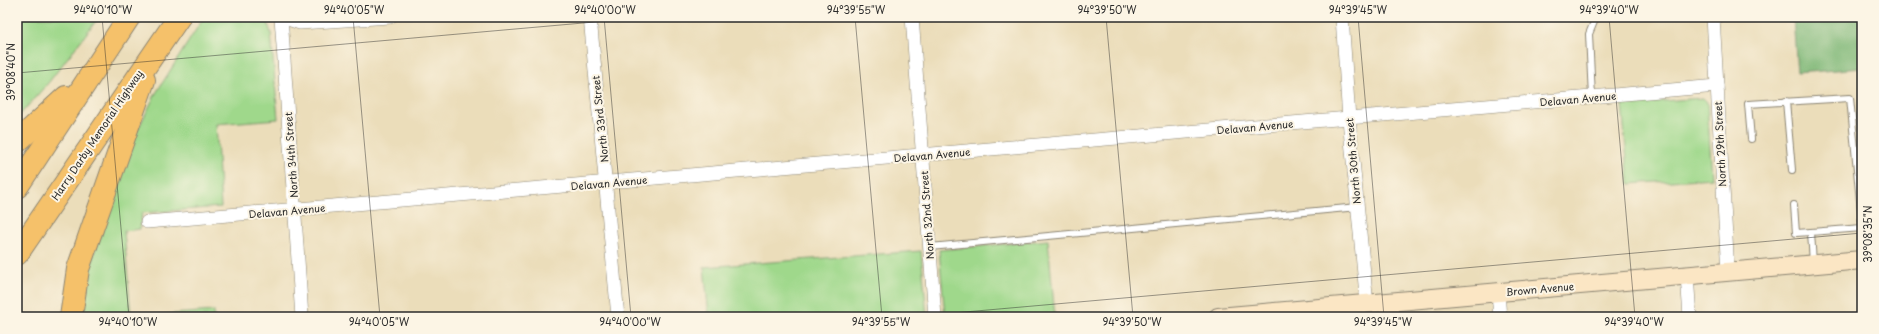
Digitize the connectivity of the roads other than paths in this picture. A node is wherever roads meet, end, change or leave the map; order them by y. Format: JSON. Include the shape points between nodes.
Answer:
{"nodes":[{"id":1,"x":129,"y":17,"type":"edge"},
{"id":2,"x":179,"y":17,"type":"edge"},
{"id":3,"x":281,"y":17,"type":"edge"},
{"id":4,"x":390,"y":17,"type":"edge"},
{"id":5,"x":590,"y":17,"type":"edge"},
{"id":6,"x":912,"y":17,"type":"edge"},
{"id":7,"x":1342,"y":17,"type":"edge"},
{"id":8,"x":1596,"y":17,"type":"edge"},
{"id":9,"x":1713,"y":17,"type":"edge"},
{"id":10,"x":155,"y":50,"type":"junction"},
{"id":11,"x":91,"y":74,"type":"junction"},
{"id":12,"x":1717,"y":86,"type":"junction"},
{"id":13,"x":1592,"y":97,"type":"junction"},
{"id":14,"x":1786,"y":102,"type":"junction"},
{"id":15,"x":1349,"y":119,"type":"junction"},
{"id":16,"x":1751,"y":139,"type":"dead end"},
{"id":17,"x":17,"y":142,"type":"edge"},
{"id":18,"x":923,"y":156,"type":"junction"},
{"id":19,"x":1792,"y":170,"type":"dead end"},
{"id":20,"x":606,"y":184,"type":"junction"},
{"id":21,"x":17,"y":187,"type":"edge"},
{"id":22,"x":1794,"y":204,"type":"dead end"},
{"id":23,"x":1358,"y":207,"type":"junction"},
{"id":24,"x":295,"y":210,"type":"junction"},
{"id":25,"x":147,"y":222,"type":"dead end"},
{"id":26,"x":1862,"y":222,"type":"edge"},
{"id":27,"x":1862,"y":228,"type":"edge"},
{"id":28,"x":1811,"y":232,"type":"junction"},
{"id":29,"x":930,"y":247,"type":"junction"},
{"id":30,"x":17,"y":254,"type":"edge"},
{"id":31,"x":1862,"y":260,"type":"edge"},
{"id":32,"x":1813,"y":264,"type":"junction"},
{"id":33,"x":1728,"y":272,"type":"junction"},
{"id":34,"x":1687,"y":275,"type":"junction"},
{"id":35,"x":1498,"y":293,"type":"junction"},
{"id":36,"x":1367,"y":305,"type":"junction"},
{"id":37,"x":1308,"y":313,"type":"edge"},
{"id":38,"x":71,"y":317,"type":"edge"},
{"id":39,"x":302,"y":317,"type":"edge"},
{"id":40,"x":618,"y":317,"type":"edge"},
{"id":41,"x":935,"y":317,"type":"edge"},
{"id":42,"x":1218,"y":317,"type":"edge"},
{"id":43,"x":1500,"y":317,"type":"edge"},
{"id":44,"x":1690,"y":317,"type":"edge"}],
"edges":[{"from":1,"to":11,"type":"highway"},
{"from":2,"to":10,"type":"highway","name":"Harry Darby Memorial Highway"},
{"from":3,"to":4,"type":"street","via":[[300,23]]},
{"from":3,"to":24,"type":"street","name":"North 34th Street"},
{"from":5,"to":20,"type":"street","name":"North 33rd Street"},
{"from":6,"to":18,"type":"street","name":"North 32nd Street"},
{"from":7,"to":15,"type":"street","name":"North 30th Street"},
{"from":8,"to":13,"type":"lane","via":[[1589,34]]},
{"from":9,"to":12,"type":"street","name":"North 29th Street"},
{"from":10,"to":30,"type":"highway","name":"Harry Darby Memorial Highway"},
{"from":10,"to":38,"type":"highway","via":[[78,269]]},
{"from":11,"to":17,"type":"highway"},
{"from":11,"to":21,"type":"highway"},
{"from":12,"to":13,"type":"street","name":"Delavan Avenue"},
{"from":12,"to":33,"type":"street","name":"North 29th Street"},
{"from":13,"to":15,"type":"street","name":"Delavan Avenue"},
{"from":14,"to":16,"type":"lane","via":[[1748,104]]},
{"from":14,"to":19,"type":"lane"},
{"from":14,"to":26,"type":"lane","via":[[1850,98]]},
{"from":15,"to":18,"type":"street","name":"Delavan Avenue"},
{"from":15,"to":23,"type":"street","name":"North 30th Street"},
{"from":18,"to":20,"type":"street","name":"Delavan Avenue"},
{"from":18,"to":29,"type":"street","name":"North 32nd Street"},
{"from":20,"to":24,"type":"street","name":"Delavan Avenue"},
{"from":20,"to":40,"type":"street","name":"North 33rd Street"},
{"from":22,"to":28,"type":"lane","via":[[1796,233]]},
{"from":23,"to":29,"type":"lane"},
{"from":23,"to":36,"type":"street","name":"North 30th Street"},
{"from":24,"to":25,"type":"street","name":"Delavan Avenue"},
{"from":24,"to":39,"type":"street","name":"North 34th Street"},
{"from":27,"to":28,"type":"lane"},
{"from":28,"to":32,"type":"lane"},
{"from":29,"to":41,"type":"street","name":"North 32nd Street"},
{"from":31,"to":32,"type":"main road","name":"Brown Avenue"},
{"from":32,"to":33,"type":"main road","name":"Brown Avenue"},
{"from":33,"to":34,"type":"main road","name":"Brown Avenue"},
{"from":34,"to":35,"type":"main road","name":"Brown Avenue"},
{"from":34,"to":44,"type":"street"},
{"from":35,"to":36,"type":"main road","name":"Brown Avenue"},
{"from":35,"to":43,"type":"street"},
{"from":36,"to":37,"type":"main road","name":"Brown Avenue"},
{"from":37,"to":42,"type":"main road","name":"Brown Avenue"}]}
